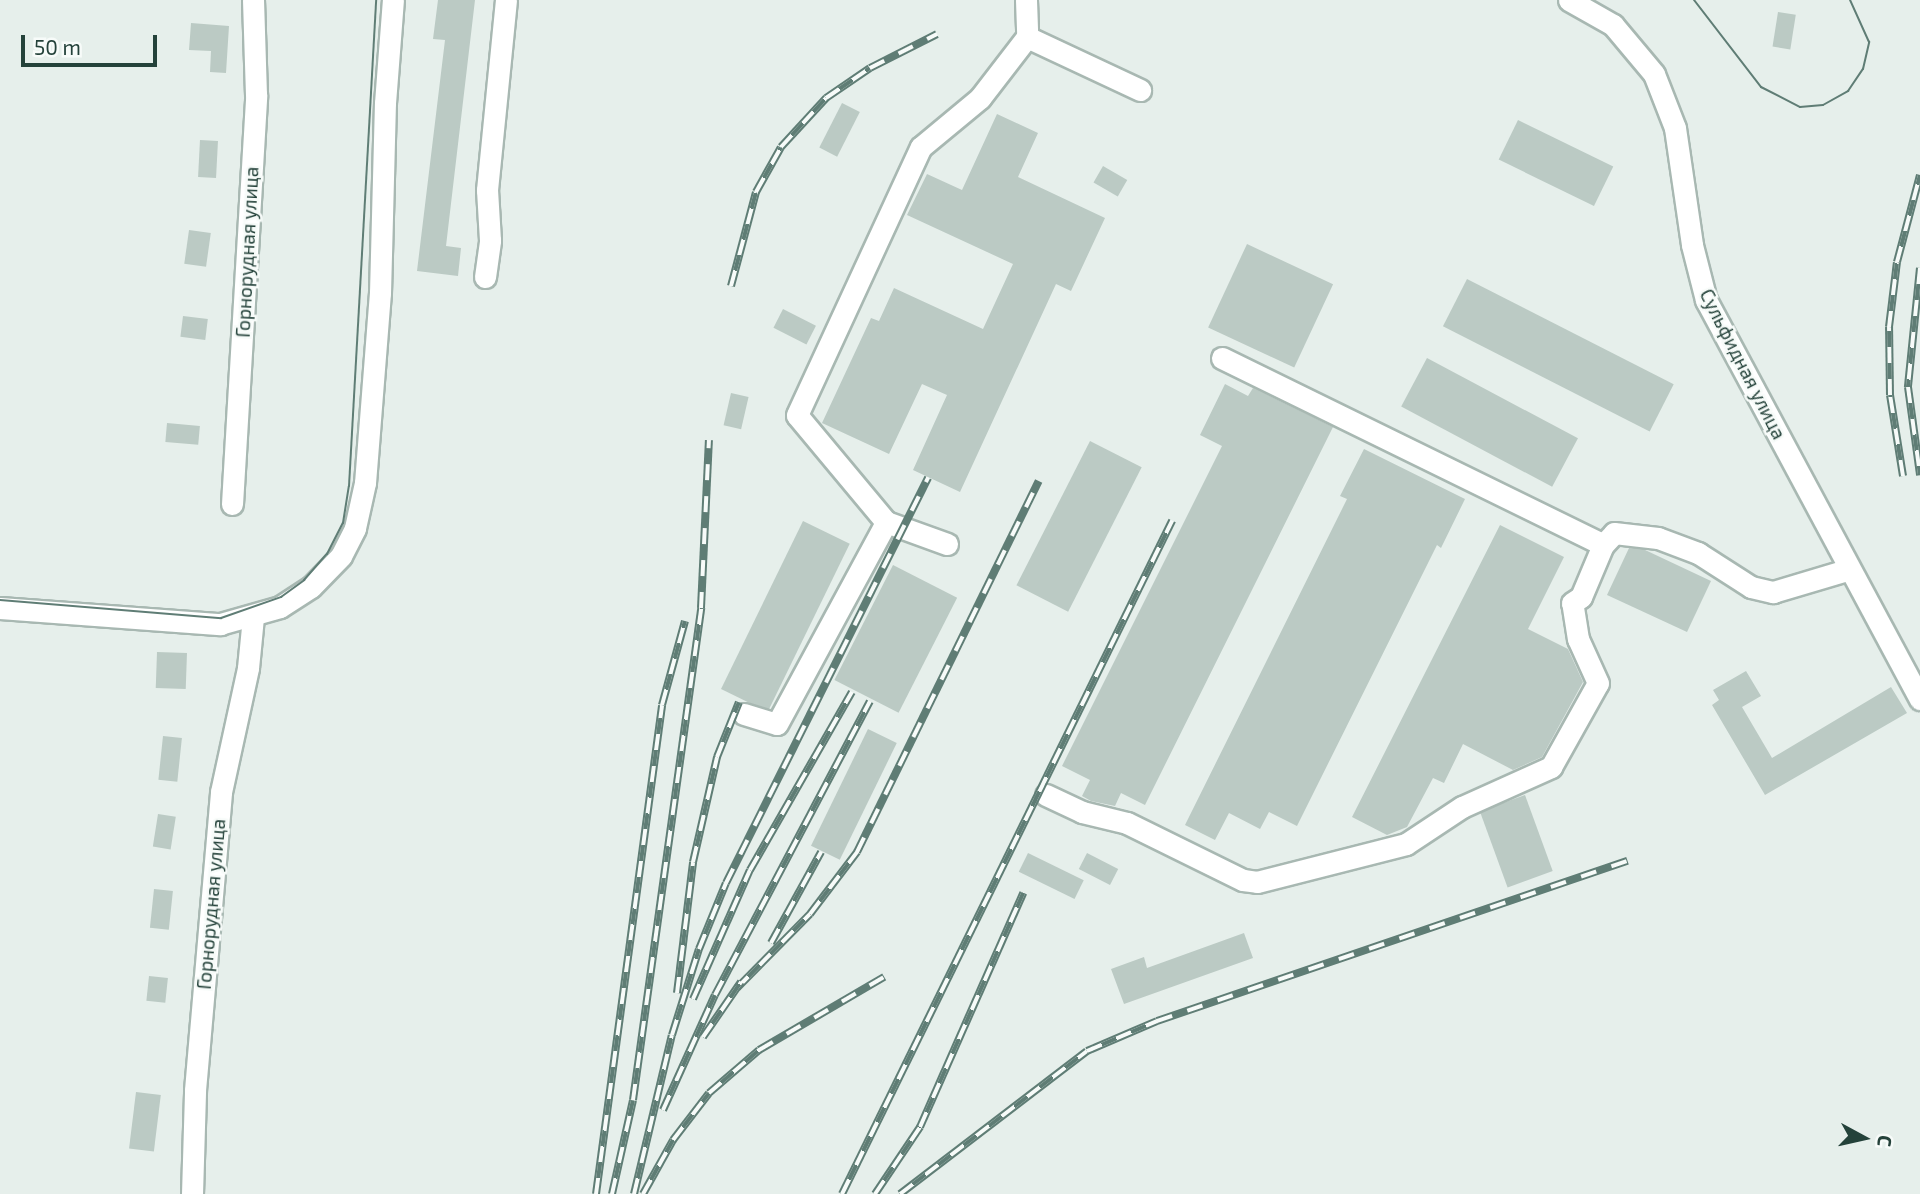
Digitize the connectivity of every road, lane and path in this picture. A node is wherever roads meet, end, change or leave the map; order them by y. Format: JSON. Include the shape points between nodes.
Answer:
{"nodes":[{"id":1,"x":253,"y":0,"type":"edge"},
{"id":2,"x":393,"y":0,"type":"edge"},
{"id":3,"x":506,"y":0,"type":"edge"},
{"id":4,"x":1026,"y":0,"type":"edge"},
{"id":5,"x":1569,"y":0,"type":"edge"},
{"id":6,"x":1027,"y":37,"type":"junction"},
{"id":7,"x":1140,"y":90,"type":"dead end"},
{"id":8,"x":485,"y":277,"type":"dead end"},
{"id":9,"x":1222,"y":358,"type":"dead end"},
{"id":10,"x":232,"y":504,"type":"dead end"},
{"id":11,"x":886,"y":522,"type":"junction"},
{"id":12,"x":947,"y":544,"type":"dead end"},
{"id":13,"x":1603,"y":545,"type":"junction"},
{"id":14,"x":1850,"y":569,"type":"junction"},
{"id":15,"x":0,"y":608,"type":"edge"},
{"id":16,"x":253,"y":617,"type":"junction"},
{"id":17,"x":1920,"y":699,"type":"edge"},
{"id":18,"x":744,"y":714,"type":"dead end"},
{"id":19,"x":1046,"y":795,"type":"dead end"},
{"id":20,"x":192,"y":1194,"type":"edge"}],
"edges":[{"from":1,"to":10,"type":"street","name":"Горнорудная улица","via":[[256,95]]},
{"from":2,"to":16,"type":"street","via":[[380,293],[365,482],[355,528],[341,556],[311,587],[280,607]]},
{"from":3,"to":8,"type":"street","via":[[487,190],[490,240]]},
{"from":4,"to":6,"type":"street"},
{"from":5,"to":14,"type":"street","name":"Сульфидная улица","via":[[1613,25],[1654,74],[1675,128],[1692,245],[1706,300]]},
{"from":6,"to":7,"type":"street"},
{"from":6,"to":11,"type":"street","via":[[980,98],[921,147],[797,415]]},
{"from":9,"to":13,"type":"street"},
{"from":11,"to":12,"type":"street"},
{"from":11,"to":18,"type":"street","via":[[777,724]]},
{"from":13,"to":14,"type":"street","via":[[1614,533],[1658,538],[1698,553],[1751,586],[1773,592]]},
{"from":13,"to":19,"type":"street","via":[[1581,597],[1572,603],[1578,639],[1598,683],[1551,767],[1462,807],[1406,844],[1257,882],[1243,880],[1127,823],[1082,812]]},
{"from":14,"to":17,"type":"street","name":"Сульфидная улица"},
{"from":15,"to":16,"type":"street","via":[[220,624]]},
{"from":16,"to":20,"type":"street","name":"Горнорудная улица","via":[[248,668],[221,792],[195,1090]]}]}
